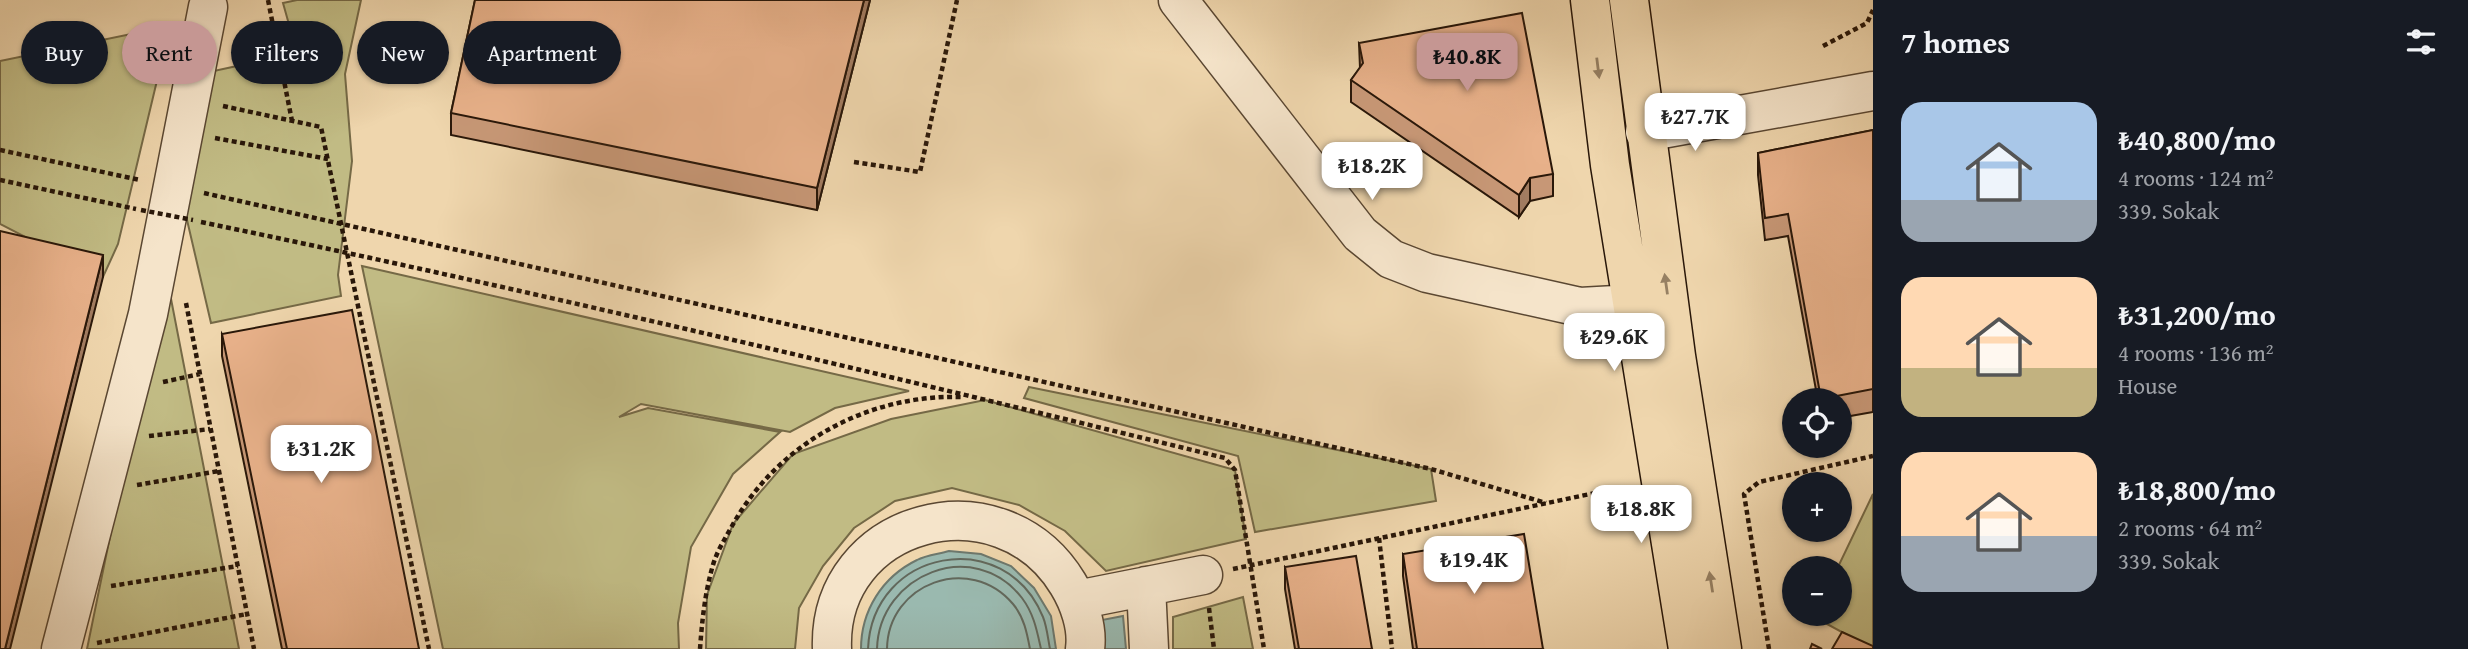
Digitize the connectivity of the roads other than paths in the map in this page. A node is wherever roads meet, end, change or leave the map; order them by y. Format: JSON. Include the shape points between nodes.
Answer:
{"nodes":[{"id":1,"x":1178,"y":0,"type":"edge"},
{"id":2,"x":1590,"y":0,"type":"edge"},
{"id":3,"x":1629,"y":0,"type":"edge"},
{"id":4,"x":208,"y":7,"type":"dead end"},
{"id":5,"x":1873,"y":91,"type":"edge"},
{"id":6,"x":1645,"y":132,"type":"junction"},
{"id":7,"x":1634,"y":304,"type":"junction"},
{"id":8,"x":1203,"y":575,"type":"road end"},
{"id":9,"x":1146,"y":586,"type":"junction"},
{"id":10,"x":1077,"y":600,"type":"junction"},
{"id":11,"x":76,"y":647,"type":"edge"},
{"id":12,"x":832,"y":649,"type":"edge"},
{"id":13,"x":1085,"y":649,"type":"edge"},
{"id":14,"x":1149,"y":649,"type":"edge"},
{"id":15,"x":1688,"y":649,"type":"edge"},
{"id":16,"x":1722,"y":649,"type":"edge"}],
"edges":[{"from":1,"to":7,"type":"street","via":[[1360,234],[1391,259],[1427,272],[1580,307]]},
{"from":2,"to":7,"type":"main road","one_way":true,"via":[[1610,165]]},
{"from":3,"to":6,"type":"main road"},
{"from":4,"to":11,"type":"street","via":[[148,314],[75,592]]},
{"from":5,"to":6,"type":"street"},
{"from":16,"to":6,"type":"main road","one_way":true},
{"from":7,"to":15,"type":"main road"},
{"from":8,"to":9,"type":"street"},
{"from":9,"to":10,"type":"street"},
{"from":9,"to":14,"type":"street"},
{"from":10,"to":12,"type":"street","via":[[1056,564],[1024,537],[985,522],[943,520],[903,531],[868,556],[844,590],[831,631]]},
{"from":10,"to":13,"type":"street"}]}
